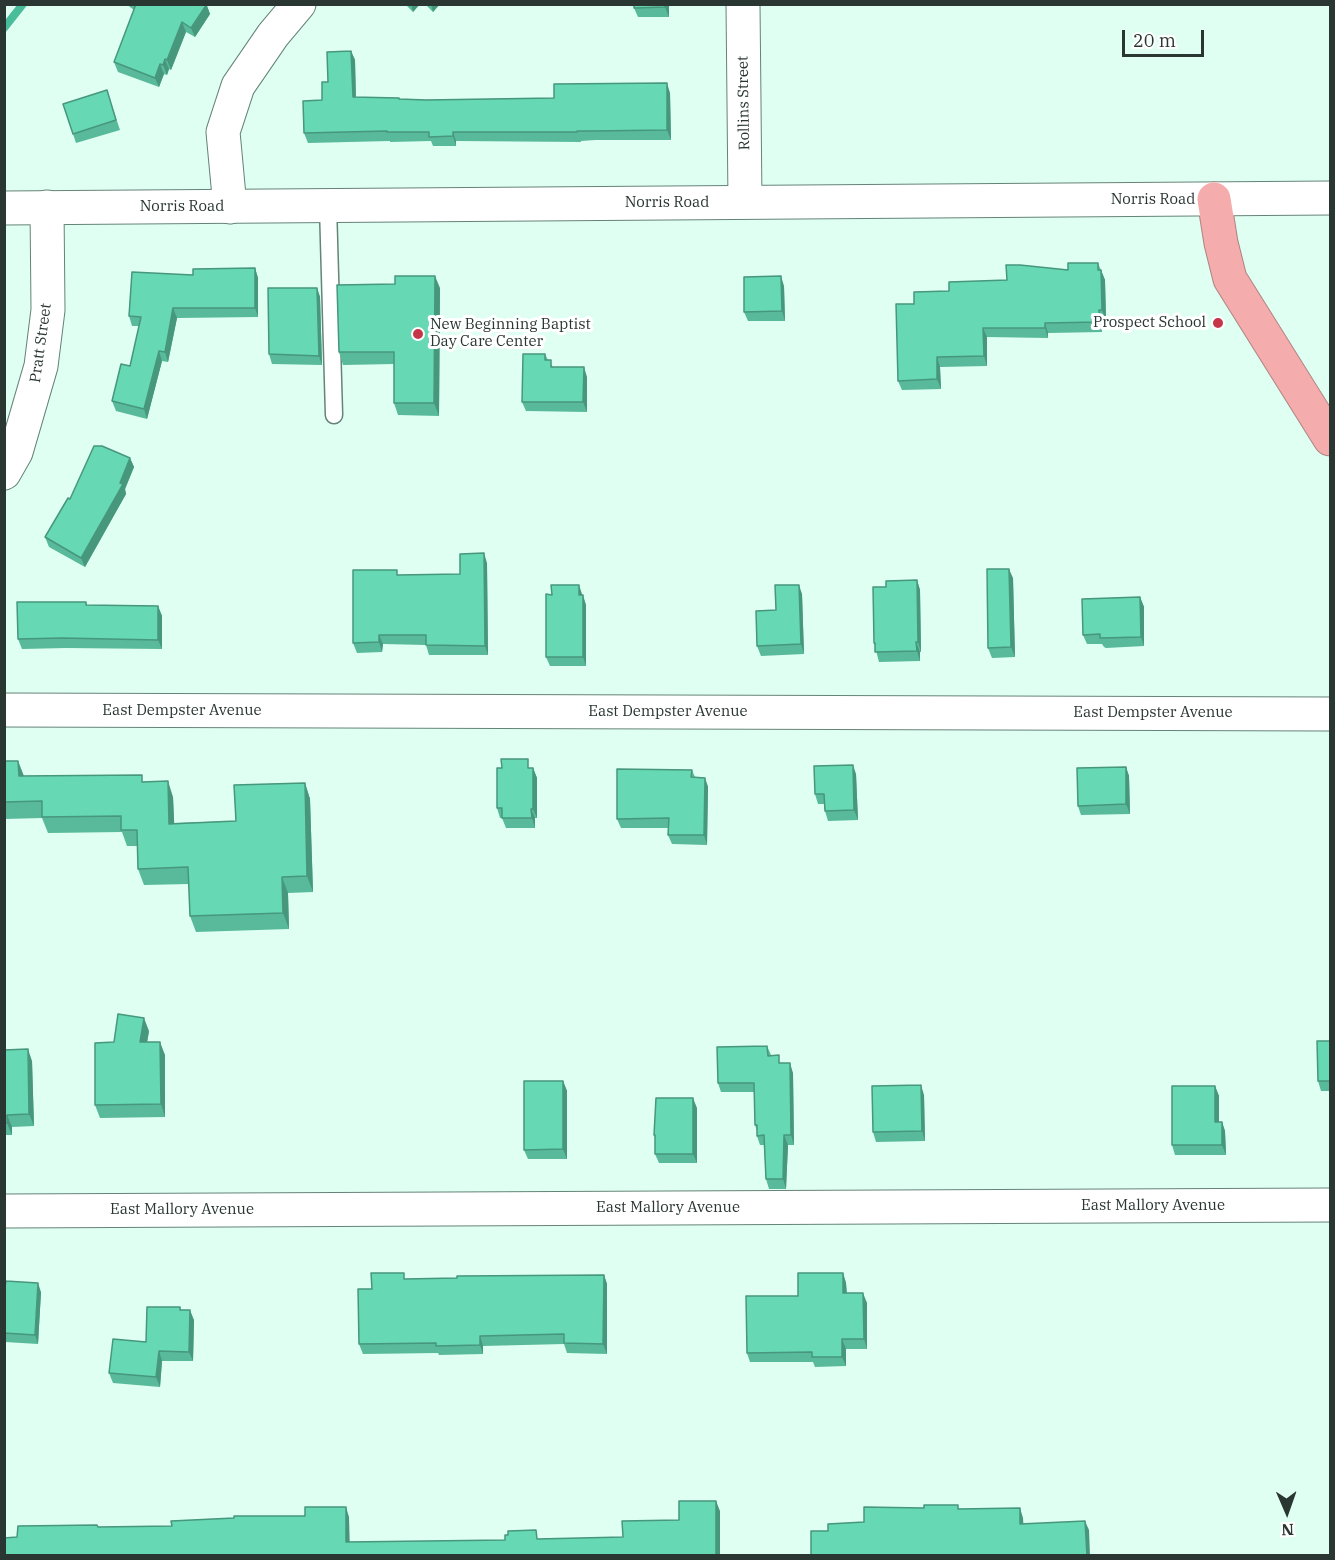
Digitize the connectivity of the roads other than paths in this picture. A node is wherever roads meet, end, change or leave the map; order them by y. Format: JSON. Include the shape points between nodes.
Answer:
{"nodes":[{"id":1,"x":299,"y":4,"type":"edge"},
{"id":2,"x":743,"y":4,"type":"edge"},
{"id":3,"x":1330,"y":198,"type":"edge"},
{"id":4,"x":1214,"y":199,"type":"junction"},
{"id":5,"x":745,"y":202,"type":"junction"},
{"id":6,"x":328,"y":206,"type":"junction"},
{"id":7,"x":46,"y":207,"type":"junction"},
{"id":8,"x":230,"y":207,"type":"junction"},
{"id":9,"x":4,"y":208,"type":"edge"},
{"id":10,"x":334,"y":415,"type":"dead end"},
{"id":11,"x":1330,"y":438,"type":"edge"},
{"id":12,"x":4,"y":473,"type":"edge"},
{"id":13,"x":4,"y":710,"type":"edge"},
{"id":14,"x":1330,"y":714,"type":"edge"},
{"id":15,"x":1330,"y":1205,"type":"edge"},
{"id":16,"x":4,"y":1211,"type":"edge"}],
"edges":[{"from":1,"to":8,"type":"street","via":[[238,86],[223,132]]},
{"from":2,"to":5,"type":"street","name":"Rollins Street"},
{"from":3,"to":4,"type":"street","name":"Norris Road"},
{"from":4,"to":5,"type":"street","name":"Norris Road"},
{"from":4,"to":11,"type":"highway","via":[[1230,279]]},
{"from":5,"to":6,"type":"street","name":"Norris Road"},
{"from":6,"to":8,"type":"street","name":"Norris Road"},
{"from":6,"to":10,"type":"lane"},
{"from":7,"to":8,"type":"street","name":"Norris Road"},
{"from":7,"to":9,"type":"street","name":"Norris Road"},
{"from":7,"to":12,"type":"street","name":"Pratt Street","via":[[48,310],[41,366],[16,452]]},
{"from":13,"to":14,"type":"street","name":"East Dempster Avenue"},
{"from":15,"to":16,"type":"street","name":"East Mallory Avenue"}]}
